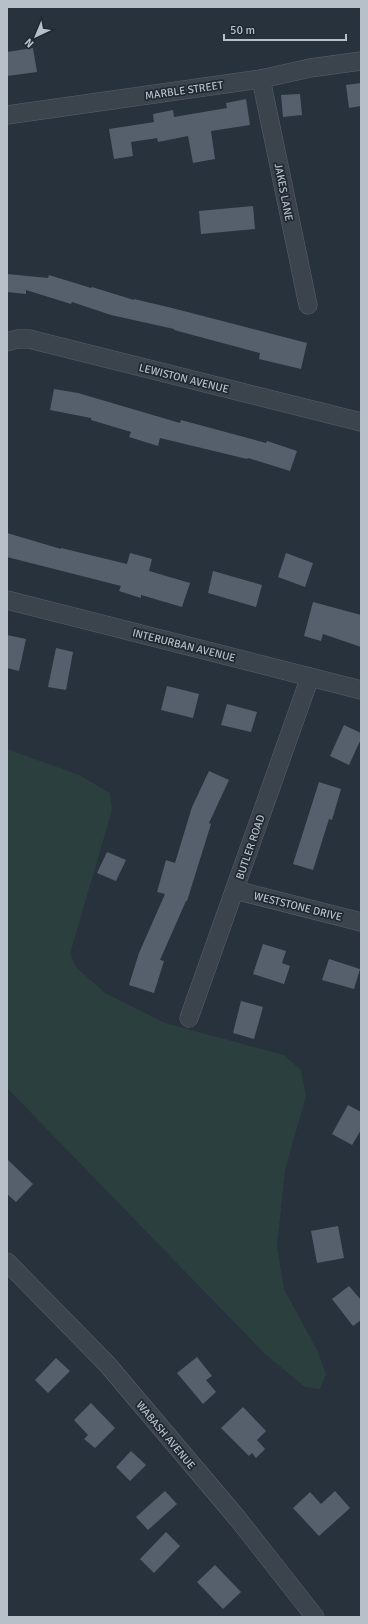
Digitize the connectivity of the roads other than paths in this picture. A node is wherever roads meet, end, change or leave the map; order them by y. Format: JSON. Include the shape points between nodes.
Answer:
{"nodes":[{"id":1,"x":361,"y":61,"type":"edge"},
{"id":2,"x":261,"y":79,"type":"junction"},
{"id":3,"x":7,"y":115,"type":"edge"},
{"id":4,"x":308,"y":305,"type":"dead end"},
{"id":5,"x":7,"y":342,"type":"edge"},
{"id":6,"x":361,"y":422,"type":"edge"},
{"id":7,"x":7,"y":600,"type":"edge"},
{"id":8,"x":310,"y":677,"type":"junction"},
{"id":9,"x":361,"y":690,"type":"edge"},
{"id":10,"x":235,"y":890,"type":"junction"},
{"id":11,"x":361,"y":922,"type":"edge"},
{"id":12,"x":189,"y":1018,"type":"dead end"},
{"id":13,"x":7,"y":1262,"type":"edge"},
{"id":14,"x":315,"y":1617,"type":"edge"}],
"edges":[{"from":1,"to":2,"type":"street","name":"MARBLE STREET","via":[[310,68]]},
{"from":2,"to":3,"type":"street","name":"MARBLE STREET"},
{"from":2,"to":4,"type":"street","name":"JAKES LANE"},
{"from":5,"to":6,"type":"street","name":"LEWISTON AVENUE","via":[[29,339]]},
{"from":7,"to":8,"type":"street","name":"INTERURBAN AVENUE"},
{"from":8,"to":9,"type":"street","name":"INTERURBAN AVENUE"},
{"from":8,"to":10,"type":"street","name":"BUTLER ROAD"},
{"from":10,"to":11,"type":"street","name":"WESTSTONE DRIVE"},
{"from":10,"to":12,"type":"street","name":"BUTLER ROAD"},
{"from":13,"to":14,"type":"street","name":"WABASH AVENUE","via":[[107,1364],[238,1519]]}]}
